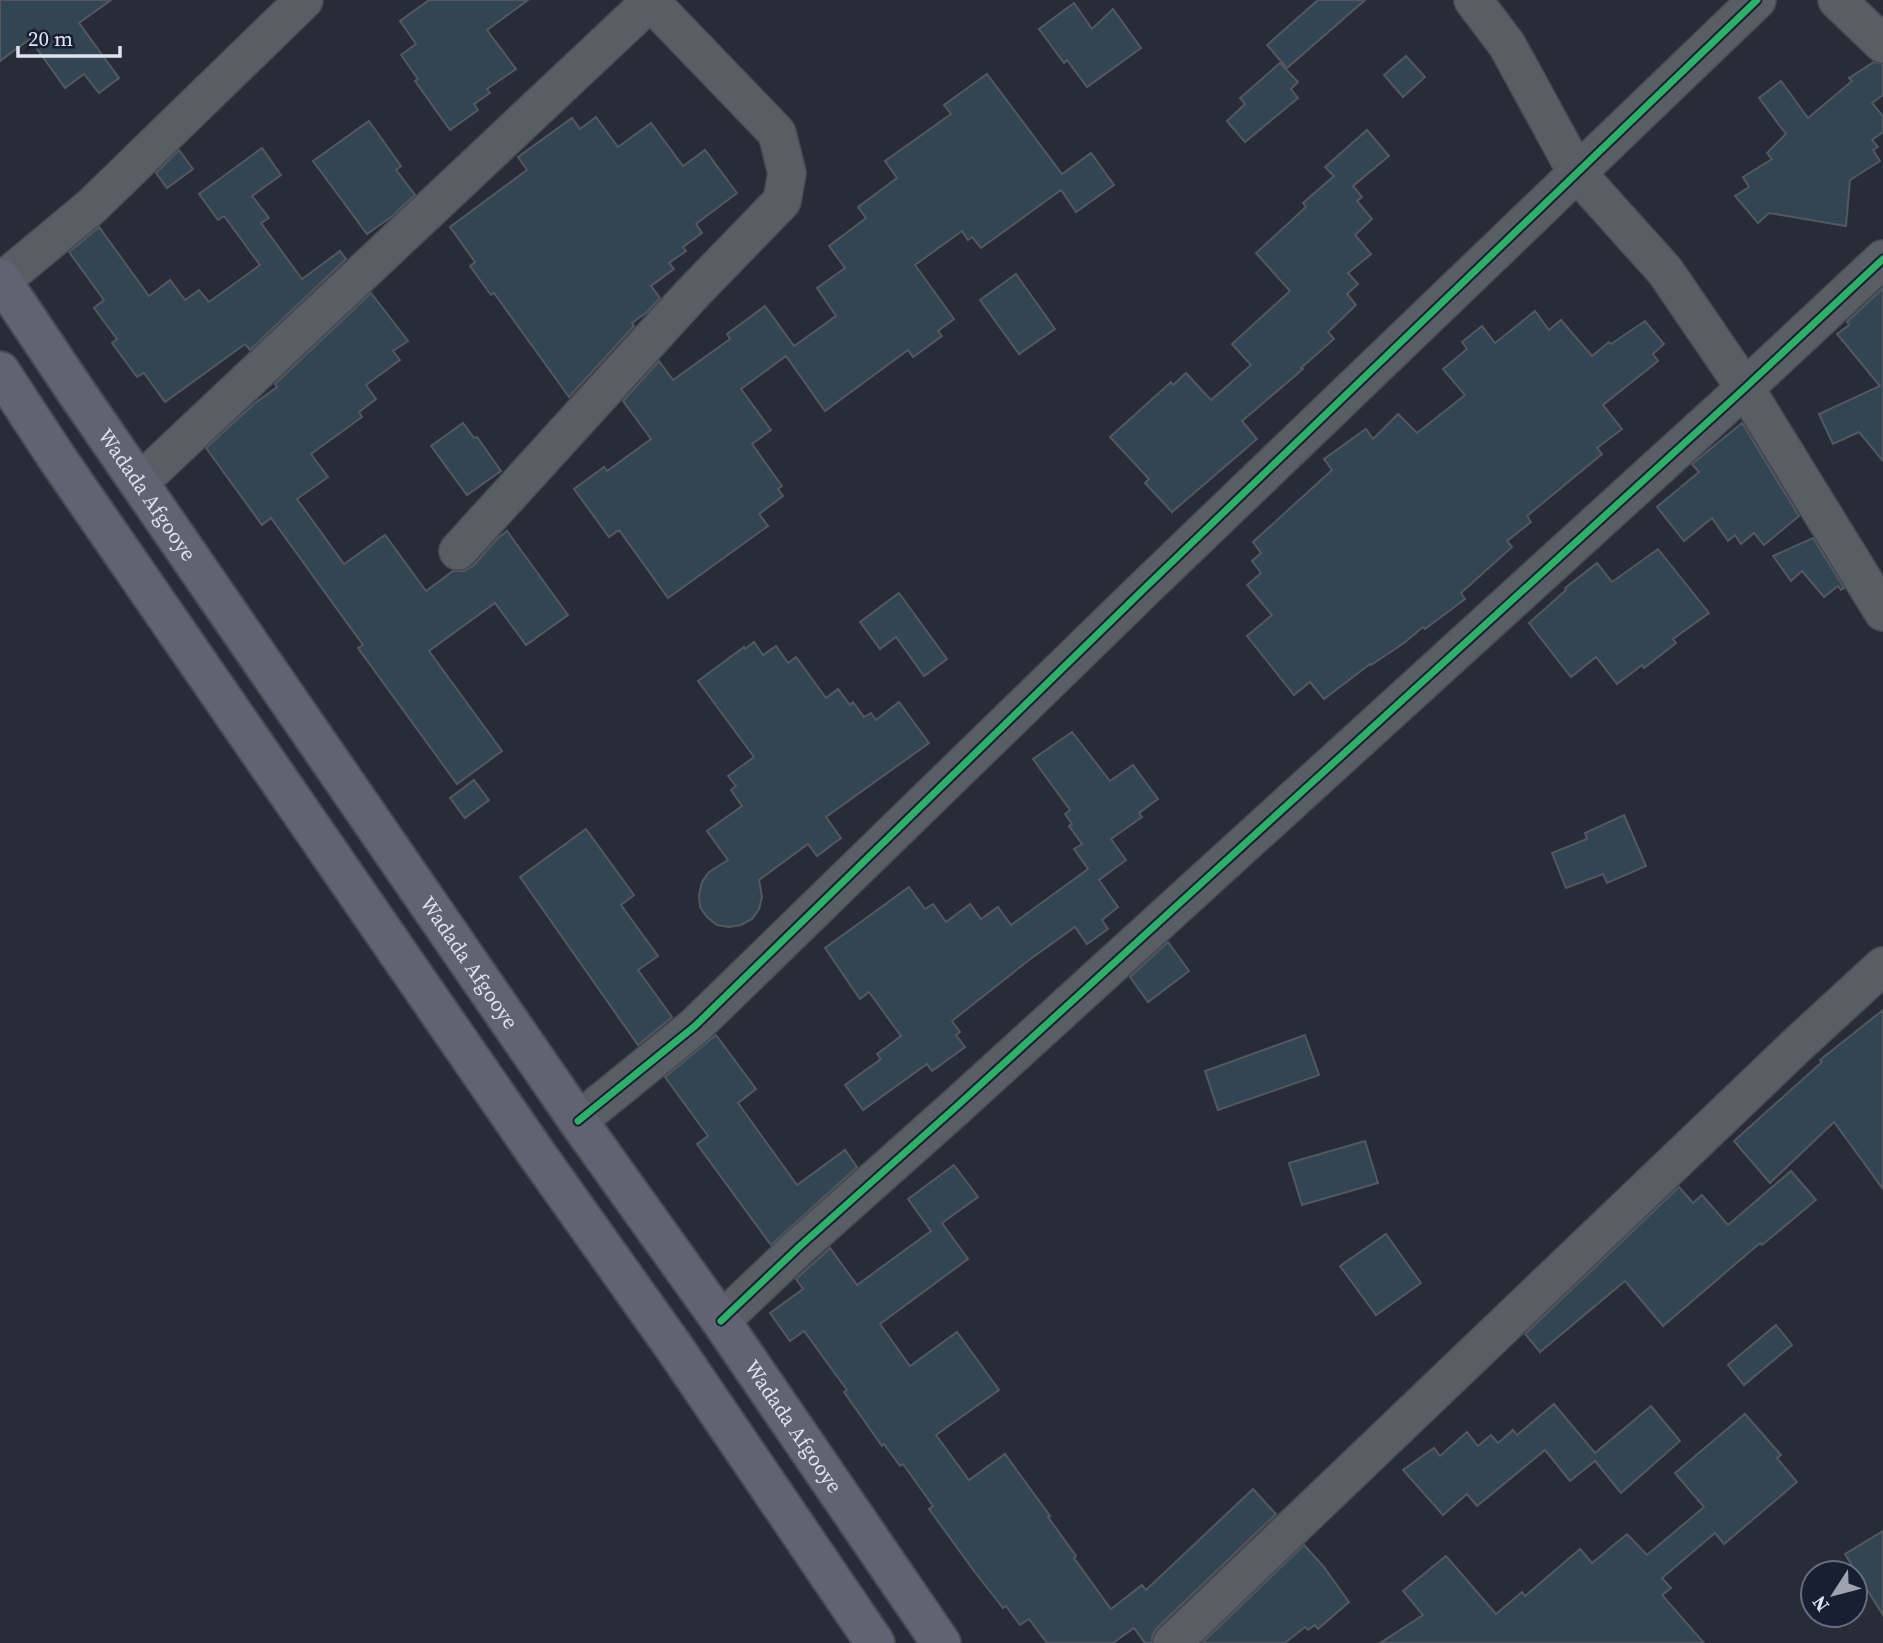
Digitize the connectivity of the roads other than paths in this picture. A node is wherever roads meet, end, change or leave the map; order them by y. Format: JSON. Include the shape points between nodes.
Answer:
{"nodes":[{"id":1,"x":304,"y":0,"type":"edge"},
{"id":2,"x":1473,"y":0,"type":"edge"},
{"id":3,"x":1757,"y":0,"type":"edge"},
{"id":4,"x":1837,"y":0,"type":"edge"},
{"id":5,"x":651,"y":1,"type":"edge"},
{"id":6,"x":1883,"y":44,"type":"edge"},
{"id":7,"x":1577,"y":173,"type":"junction"},
{"id":8,"x":1883,"y":259,"type":"edge"},
{"id":9,"x":1,"y":279,"type":"edge"},
{"id":10,"x":0,"y":371,"type":"edge"},
{"id":11,"x":1745,"y":388,"type":"junction"},
{"id":12,"x":139,"y":483,"type":"junction"},
{"id":13,"x":458,"y":551,"type":"dead end"},
{"id":14,"x":1883,"y":612,"type":"edge"},
{"id":15,"x":1883,"y":966,"type":"edge"},
{"id":16,"x":578,"y":1121,"type":"junction"},
{"id":17,"x":722,"y":1321,"type":"junction"},
{"id":18,"x":875,"y":1643,"type":"edge"},
{"id":19,"x":941,"y":1643,"type":"edge"},
{"id":20,"x":1172,"y":1643,"type":"edge"}],
"edges":[{"from":1,"to":9,"type":"street","via":[[92,206]]},
{"from":2,"to":7,"type":"street","via":[[1507,45]]},
{"from":3,"to":7,"type":"street"},
{"from":4,"to":6,"type":"street"},
{"from":5,"to":12,"type":"street"},
{"from":5,"to":13,"type":"street","via":[[777,133],[787,173],[782,201]]},
{"from":7,"to":11,"type":"street","via":[[1665,271]]},
{"from":7,"to":16,"type":"street","via":[[695,1026]]},
{"from":8,"to":11,"type":"street"},
{"from":9,"to":12,"type":"highway","name":"Wadada Afgooye"},
{"from":10,"to":18,"type":"highway"},
{"from":11,"to":14,"type":"street"},
{"from":11,"to":17,"type":"street"},
{"from":12,"to":16,"type":"highway","name":"Wadada Afgooye"},
{"from":15,"to":20,"type":"street"},
{"from":16,"to":17,"type":"highway","name":"Wadada Afgooye"},
{"from":17,"to":19,"type":"highway","name":"Wadada Afgooye"}]}
